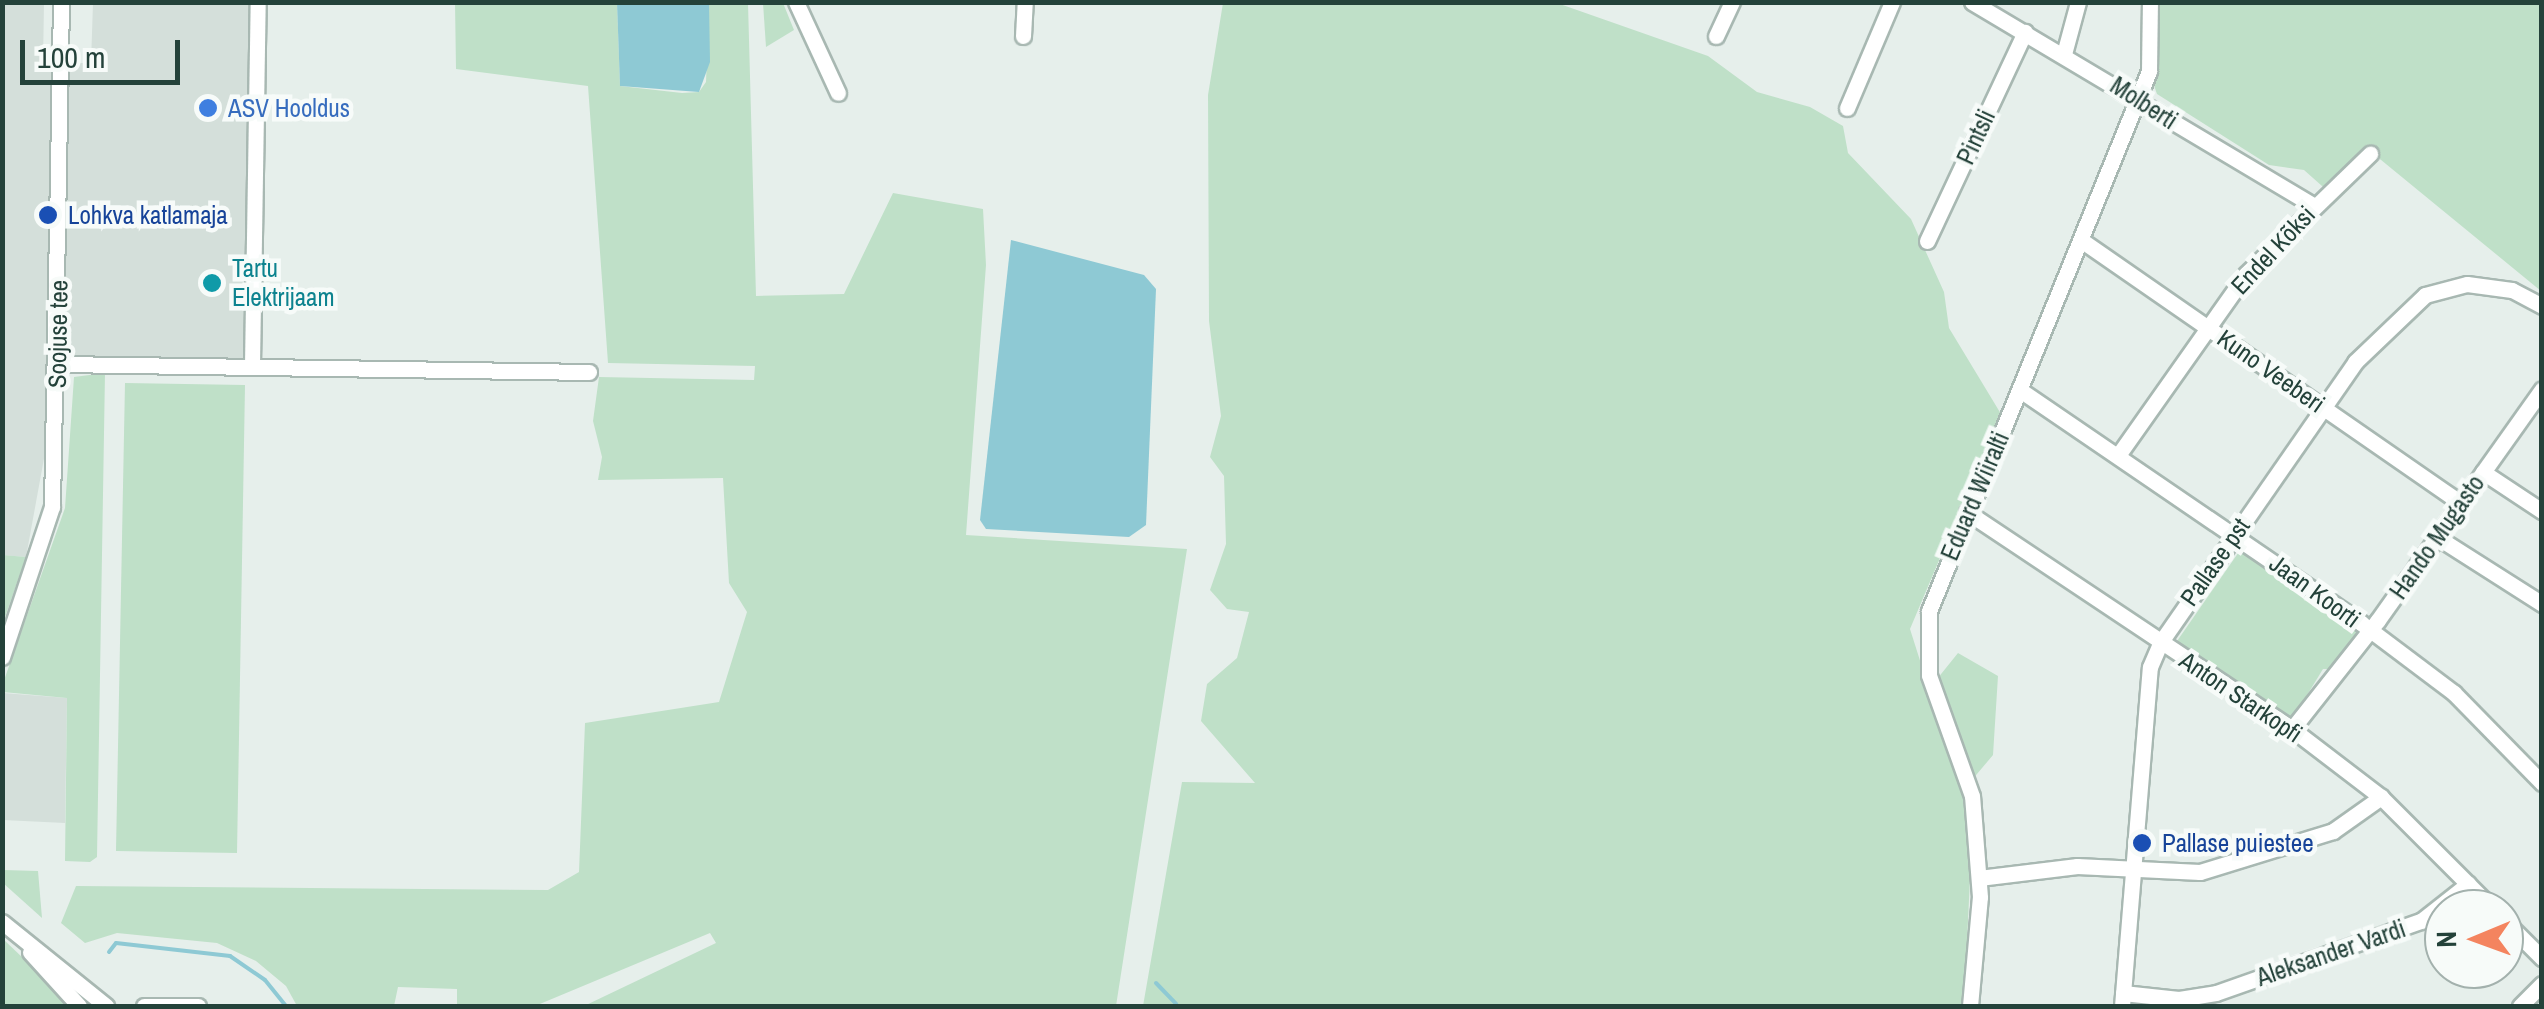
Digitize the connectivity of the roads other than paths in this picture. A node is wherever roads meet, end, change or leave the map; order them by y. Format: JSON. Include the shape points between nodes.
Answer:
{"nodes":[{"id":1,"x":62,"y":2,"type":"edge"},
{"id":2,"x":258,"y":2,"type":"edge"},
{"id":3,"x":796,"y":2,"type":"edge"},
{"id":4,"x":1025,"y":2,"type":"edge"},
{"id":5,"x":1732,"y":2,"type":"edge"},
{"id":6,"x":1892,"y":2,"type":"edge"},
{"id":7,"x":1972,"y":2,"type":"edge"},
{"id":8,"x":2078,"y":2,"type":"edge"},
{"id":9,"x":2150,"y":2,"type":"edge"},
{"id":10,"x":2025,"y":32,"type":"junction"},
{"id":11,"x":1023,"y":36,"type":"dead end"},
{"id":12,"x":1716,"y":36,"type":"dead end"},
{"id":13,"x":2064,"y":54,"type":"junction"},
{"id":14,"x":838,"y":93,"type":"dead end"},
{"id":15,"x":2139,"y":100,"type":"junction"},
{"id":16,"x":1846,"y":108,"type":"dead end"},
{"id":17,"x":2370,"y":154,"type":"dead end"},
{"id":18,"x":2314,"y":206,"type":"junction"},
{"id":19,"x":2081,"y":240,"type":"junction"},
{"id":20,"x":1928,"y":242,"type":"dead end"},
{"id":21,"x":2542,"y":306,"type":"edge"},
{"id":22,"x":2209,"y":327,"type":"junction"},
{"id":23,"x":58,"y":364,"type":"junction"},
{"id":24,"x":252,"y":365,"type":"junction"},
{"id":25,"x":589,"y":372,"type":"dead end"},
{"id":26,"x":2542,"y":389,"type":"edge"},
{"id":27,"x":2020,"y":390,"type":"junction"},
{"id":28,"x":2323,"y":408,"type":"junction"},
{"id":29,"x":2119,"y":454,"type":"junction"},
{"id":30,"x":2483,"y":472,"type":"junction"},
{"id":31,"x":2461,"y":502,"type":"junction"},
{"id":32,"x":2542,"y":511,"type":"edge"},
{"id":33,"x":1967,"y":512,"type":"junction"},
{"id":34,"x":2236,"y":533,"type":"junction"},
{"id":35,"x":2438,"y":537,"type":"junction"},
{"id":36,"x":2542,"y":604,"type":"edge"},
{"id":37,"x":2369,"y":630,"type":"junction"},
{"id":38,"x":2160,"y":643,"type":"junction"},
{"id":39,"x":2,"y":657,"type":"edge"},
{"id":40,"x":2292,"y":729,"type":"junction"},
{"id":41,"x":2542,"y":783,"type":"edge"},
{"id":42,"x":2381,"y":797,"type":"junction"},
{"id":43,"x":2133,"y":872,"type":"junction"},
{"id":44,"x":1980,"y":878,"type":"junction"},
{"id":45,"x":2468,"y":884,"type":"junction"},
{"id":46,"x":2473,"y":889,"type":"edge"},
{"id":47,"x":2,"y":922,"type":"edge"},
{"id":48,"x":2524,"y":940,"type":"edge"},
{"id":49,"x":29,"y":948,"type":"junction"},
{"id":50,"x":2542,"y":958,"type":"edge"},
{"id":51,"x":2542,"y":984,"type":"edge"},
{"id":52,"x":2123,"y":1000,"type":"edge"},
{"id":53,"x":79,"y":1006,"type":"edge"},
{"id":54,"x":106,"y":1006,"type":"edge"},
{"id":55,"x":144,"y":1006,"type":"edge"},
{"id":56,"x":198,"y":1006,"type":"edge"},
{"id":57,"x":1970,"y":1006,"type":"edge"},
{"id":58,"x":2520,"y":1006,"type":"edge"}],
"edges":[{"from":1,"to":23,"type":"street","name":"Soojuse tee"},
{"from":2,"to":24,"type":"street"},
{"from":3,"to":14,"type":"street"},
{"from":4,"to":11,"type":"street"},
{"from":5,"to":12,"type":"street"},
{"from":6,"to":16,"type":"street"},
{"from":7,"to":10,"type":"street","name":"Molberti"},
{"from":8,"to":13,"type":"street"},
{"from":9,"to":15,"type":"street","name":"Eduard Wiiralti","via":[[2149,72]]},
{"from":10,"to":13,"type":"street","name":"Molberti"},
{"from":10,"to":20,"type":"street","name":"Pintsli"},
{"from":13,"to":15,"type":"street","name":"Molberti"},
{"from":15,"to":18,"type":"street","name":"Molberti"},
{"from":15,"to":19,"type":"street","name":"Eduard Wiiralti"},
{"from":17,"to":18,"type":"street","name":"Endel Kõksi"},
{"from":18,"to":22,"type":"street","name":"Endel Kõksi","via":[[2246,274]]},
{"from":19,"to":22,"type":"street","name":"Kuno Veeberi"},
{"from":19,"to":27,"type":"street","name":"Eduard Wiiralti"},
{"from":21,"to":28,"type":"street","name":"Pallase pst","via":[[2512,290],[2467,284],[2424,295],[2366,350]]},
{"from":22,"to":28,"type":"street","name":"Kuno Veeberi"},
{"from":22,"to":29,"type":"street","name":"Endel Kõksi"},
{"from":23,"to":24,"type":"street"},
{"from":23,"to":39,"type":"street","name":"Soojuse tee","via":[[52,508]]},
{"from":24,"to":25,"type":"street"},
{"from":26,"to":30,"type":"street","name":"Hando Mugasto"},
{"from":27,"to":29,"type":"street","name":"Jaan Koorti"},
{"from":27,"to":33,"type":"street","name":"Eduard Wiiralti"},
{"from":28,"to":31,"type":"street","name":"Kuno Veeberi"},
{"from":28,"to":34,"type":"street","name":"Pallase pst"},
{"from":29,"to":34,"type":"street","name":"Jaan Koorti"},
{"from":30,"to":31,"type":"street","name":"Hando Mugasto"},
{"from":30,"to":32,"type":"street"},
{"from":31,"to":35,"type":"street","name":"Hando Mugasto"},
{"from":33,"to":38,"type":"street","name":"Anton Starkopfi"},
{"from":33,"to":44,"type":"street","name":"Eduard Wiiralti","via":[[1933,597],[1927,653],[1936,699],[1972,796]]},
{"from":34,"to":37,"type":"street","name":"Jaan Koorti"},
{"from":34,"to":38,"type":"street","name":"Pallase pst"},
{"from":35,"to":36,"type":"street"},
{"from":35,"to":37,"type":"street","name":"Hando Mugasto"},
{"from":37,"to":40,"type":"street","name":"Hando Mugasto"},
{"from":37,"to":41,"type":"street","name":"Jaan Koorti","via":[[2454,693]]},
{"from":38,"to":40,"type":"street","name":"Anton Starkopfi"},
{"from":38,"to":43,"type":"street","name":"Pallase pst","via":[[2150,668]]},
{"from":40,"to":42,"type":"street","name":"Anton Starkopfi"},
{"from":42,"to":43,"type":"street","via":[[2332,831],[2200,872]]},
{"from":42,"to":45,"type":"street","name":"Anton Starkopfi"},
{"from":43,"to":44,"type":"street","via":[[2078,866]]},
{"from":43,"to":52,"type":"street","name":"Pallase pst"},
{"from":44,"to":57,"type":"street","name":"Eduard Wiiralti"},
{"from":45,"to":46,"type":"street","name":"Anton Starkopfi"},
{"from":45,"to":52,"type":"street","name":"Aleksander Vardi","via":[[2422,922],[2216,993]]},
{"from":47,"to":49,"type":"street"},
{"from":48,"to":50,"type":"street"},
{"from":49,"to":53,"type":"street"},
{"from":49,"to":54,"type":"street"},
{"from":51,"to":58,"type":"street"},
{"from":55,"to":56,"type":"street"}]}
